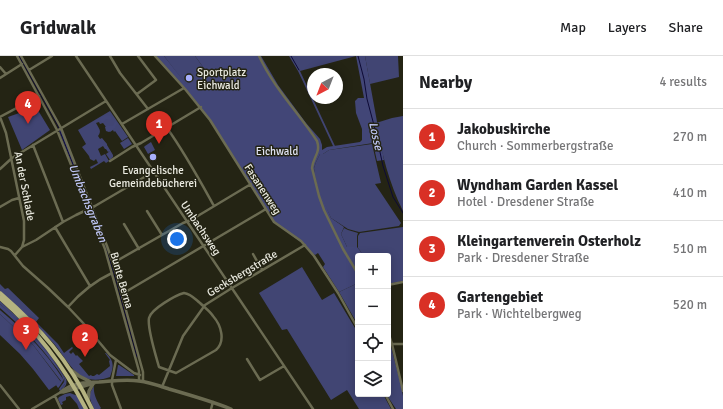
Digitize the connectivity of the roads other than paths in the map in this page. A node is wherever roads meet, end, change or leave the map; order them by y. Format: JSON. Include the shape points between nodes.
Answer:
{"nodes":[{"id":1,"x":17,"y":56,"type":"edge"},
{"id":2,"x":21,"y":56,"type":"edge"},
{"id":3,"x":52,"y":56,"type":"edge"},
{"id":4,"x":76,"y":56,"type":"edge"},
{"id":5,"x":110,"y":56,"type":"edge"},
{"id":6,"x":138,"y":56,"type":"edge"},
{"id":7,"x":155,"y":56,"type":"edge"},
{"id":8,"x":258,"y":56,"type":"edge"},
{"id":9,"x":45,"y":58,"type":"edge"},
{"id":10,"x":23,"y":63,"type":"junction"},
{"id":11,"x":0,"y":67,"type":"edge"},
{"id":12,"x":29,"y":70,"type":"junction"},
{"id":13,"x":6,"y":74,"type":"junction"},
{"id":14,"x":0,"y":78,"type":"edge"},
{"id":15,"x":184,"y":88,"type":"junction"},
{"id":16,"x":137,"y":94,"type":"junction"},
{"id":17,"x":40,"y":96,"type":"junction"},
{"id":18,"x":106,"y":101,"type":"junction"},
{"id":19,"x":200,"y":107,"type":"junction"},
{"id":20,"x":148,"y":108,"type":"junction"},
{"id":21,"x":0,"y":117,"type":"edge"},
{"id":22,"x":122,"y":124,"type":"junction"},
{"id":23,"x":167,"y":128,"type":"junction"},
{"id":24,"x":59,"y":129,"type":"junction"},
{"id":25,"x":33,"y":145,"type":"junction"},
{"id":26,"x":136,"y":146,"type":"junction"},
{"id":27,"x":12,"y":158,"type":"junction"},
{"id":28,"x":110,"y":161,"type":"dead end"},
{"id":29,"x":0,"y":169,"type":"edge"},
{"id":30,"x":154,"y":172,"type":"junction"},
{"id":31,"x":251,"y":184,"type":"junction"},
{"id":32,"x":20,"y":198,"type":"junction"},
{"id":33,"x":214,"y":206,"type":"junction"},
{"id":34,"x":0,"y":207,"type":"edge"},
{"id":35,"x":91,"y":208,"type":"junction"},
{"id":36,"x":266,"y":209,"type":"junction"},
{"id":37,"x":147,"y":211,"type":"dead end"},
{"id":38,"x":63,"y":222,"type":"junction"},
{"id":39,"x":187,"y":222,"type":"junction"},
{"id":40,"x":124,"y":224,"type":"dead end"},
{"id":41,"x":54,"y":227,"type":"junction"},
{"id":42,"x":162,"y":235,"type":"junction"},
{"id":43,"x":305,"y":245,"type":"junction"},
{"id":44,"x":203,"y":246,"type":"junction"},
{"id":45,"x":0,"y":247,"type":"edge"},
{"id":46,"x":22,"y":247,"type":"junction"},
{"id":47,"x":139,"y":249,"type":"junction"},
{"id":48,"x":253,"y":254,"type":"dead end"},
{"id":49,"x":15,"y":255,"type":"junction"},
{"id":50,"x":114,"y":263,"type":"junction"},
{"id":51,"x":355,"y":269,"type":"edge"},
{"id":52,"x":262,"y":270,"type":"junction"},
{"id":53,"x":112,"y":273,"type":"junction"},
{"id":54,"x":403,"y":282,"type":"edge"},
{"id":55,"x":391,"y":284,"type":"edge"},
{"id":56,"x":90,"y":286,"type":"junction"},
{"id":57,"x":232,"y":288,"type":"junction"},
{"id":58,"x":0,"y":293,"type":"edge"},
{"id":59,"x":122,"y":294,"type":"junction"},
{"id":60,"x":0,"y":298,"type":"edge"},
{"id":61,"x":68,"y":307,"type":"junction"},
{"id":62,"x":204,"y":307,"type":"junction"},
{"id":63,"x":356,"y":325,"type":"edge"},
{"id":64,"x":391,"y":341,"type":"edge"},
{"id":65,"x":392,"y":344,"type":"junction"},
{"id":66,"x":403,"y":344,"type":"edge"},
{"id":67,"x":247,"y":359,"type":"dead end"},
{"id":68,"x":116,"y":360,"type":"junction"},
{"id":69,"x":284,"y":366,"type":"junction"},
{"id":70,"x":69,"y":368,"type":"junction"},
{"id":71,"x":168,"y":371,"type":"junction"},
{"id":72,"x":68,"y":375,"type":"junction"},
{"id":73,"x":141,"y":375,"type":"junction"},
{"id":74,"x":112,"y":380,"type":"junction"},
{"id":75,"x":141,"y":381,"type":"junction"},
{"id":76,"x":92,"y":382,"type":"junction"},
{"id":77,"x":0,"y":385,"type":"edge"},
{"id":78,"x":77,"y":386,"type":"junction"},
{"id":79,"x":162,"y":387,"type":"junction"},
{"id":80,"x":65,"y":391,"type":"junction"},
{"id":81,"x":403,"y":391,"type":"edge"},
{"id":82,"x":55,"y":396,"type":"junction"},
{"id":83,"x":387,"y":397,"type":"edge"},
{"id":84,"x":81,"y":399,"type":"junction"},
{"id":85,"x":88,"y":401,"type":"junction"},
{"id":86,"x":213,"y":402,"type":"junction"},
{"id":87,"x":19,"y":409,"type":"edge"},
{"id":88,"x":32,"y":409,"type":"edge"},
{"id":89,"x":61,"y":409,"type":"edge"},
{"id":90,"x":86,"y":409,"type":"edge"},
{"id":91,"x":92,"y":409,"type":"edge"},
{"id":92,"x":121,"y":409,"type":"edge"},
{"id":93,"x":212,"y":409,"type":"edge"},
{"id":94,"x":231,"y":409,"type":"edge"},
{"id":95,"x":312,"y":409,"type":"edge"},
{"id":96,"x":393,"y":409,"type":"edge"}],
"edges":[{"from":1,"to":10,"type":"street","name":"Bunte Berna"},
{"from":2,"to":10,"type":"street","name":"Bunte Berna"},
{"from":3,"to":9,"type":"street"},
{"from":4,"to":18,"type":"street","name":"Umbachsweg"},
{"from":5,"to":16,"type":"street"},
{"from":6,"to":16,"type":"street","via":[[156,80]]},
{"from":7,"to":15,"type":"street","name":"Fasanenweg"},
{"from":8,"to":51,"type":"street","via":[[274,84],[317,141],[319,146],[312,168],[318,196]]},
{"from":9,"to":12,"type":"street"},
{"from":10,"to":12,"type":"street","name":"Bunte Berna"},
{"from":10,"to":13,"type":"street"},
{"from":10,"to":17,"type":"street","name":"Bunte Berna"},
{"from":11,"to":13,"type":"street"},
{"from":12,"to":24,"type":"street","name":"Bunte Berna"},
{"from":13,"to":14,"type":"street"},
{"from":15,"to":19,"type":"street","name":"Fasanenweg"},
{"from":15,"to":20,"type":"street"},
{"from":16,"to":20,"type":"street"},
{"from":17,"to":21,"type":"street"},
{"from":17,"to":24,"type":"street","name":"Bunte Berna"},
{"from":18,"to":22,"type":"street","name":"Umbachsweg"},
{"from":18,"to":24,"type":"street"},
{"from":19,"to":23,"type":"street"},
{"from":19,"to":31,"type":"street","name":"Fasanenweg"},
{"from":20,"to":22,"type":"street"},
{"from":21,"to":27,"type":"street","name":"An der Schlade"},
{"from":22,"to":26,"type":"street","name":"Umbachsweg"},
{"from":23,"to":26,"type":"street"},
{"from":23,"to":33,"type":"street","via":[[185,153]]},
{"from":24,"to":25,"type":"street"},
{"from":24,"to":35,"type":"street","name":"Bunte Berna"},
{"from":25,"to":27,"type":"street"},
{"from":25,"to":38,"type":"street"},
{"from":26,"to":28,"type":"street"},
{"from":26,"to":30,"type":"street","name":"Umbachsweg"},
{"from":27,"to":29,"type":"street"},
{"from":27,"to":32,"type":"street","name":"An der Schlade"},
{"from":30,"to":35,"type":"street"},
{"from":30,"to":39,"type":"street","name":"Umbachsweg"},
{"from":31,"to":33,"type":"street"},
{"from":31,"to":36,"type":"street","name":"Fasanenweg"},
{"from":32,"to":34,"type":"street"},
{"from":32,"to":46,"type":"street","name":"An der Schlade","via":[[25,232]]},
{"from":33,"to":39,"type":"street"},
{"from":35,"to":38,"type":"street"},
{"from":35,"to":50,"type":"street","name":"Bunte Berna"},
{"from":35,"to":53,"type":"street","name":"Bunte Berna"},
{"from":36,"to":43,"type":"street","name":"Fasanenweg","via":[[274,222]]},
{"from":36,"to":44,"type":"street"},
{"from":37,"to":42,"type":"street"},
{"from":38,"to":41,"type":"street"},
{"from":39,"to":42,"type":"street"},
{"from":39,"to":44,"type":"street","name":"Umbachsweg"},
{"from":40,"to":47,"type":"street"},
{"from":41,"to":46,"type":"street"},
{"from":41,"to":56,"type":"street"},
{"from":42,"to":47,"type":"street"},
{"from":43,"to":52,"type":"street","name":"Gecksbergstraße"},
{"from":43,"to":63,"type":"street","name":"Fasanenweg","via":[[337,291]]},
{"from":44,"to":57,"type":"street","name":"Umbachsweg"},
{"from":44,"to":59,"type":"street"},
{"from":45,"to":49,"type":"street"},
{"from":46,"to":49,"type":"street"},
{"from":47,"to":50,"type":"street"},
{"from":48,"to":52,"type":"street"},
{"from":49,"to":61,"type":"street"},
{"from":50,"to":59,"type":"street","name":"Bunte Berna"},
{"from":52,"to":57,"type":"street","name":"Gecksbergstraße"},
{"from":53,"to":56,"type":"street"},
{"from":53,"to":73,"type":"street","name":"Bunte Berna"},
{"from":54,"to":55,"type":"street"},
{"from":56,"to":61,"type":"street"},
{"from":57,"to":62,"type":"street","name":"Gecksbergstraße"},
{"from":57,"to":69,"type":"street","name":"Umbachsweg"},
{"from":58,"to":70,"type":"main road","via":[[34,324]]},
{"from":59,"to":73,"type":"street","name":"Bunte Berna","via":[[143,372]]},
{"from":60,"to":72,"type":"main road","via":[[30,327]]},
{"from":61,"to":68,"type":"street"},
{"from":62,"to":71,"type":"street","name":"Gecksbergstraße","via":[[183,336]]},
{"from":62,"to":71,"type":"street","via":[[219,325],[221,345],[177,373]]},
{"from":62,"to":71,"type":"street","via":[[192,296],[184,293],[152,313],[149,318],[159,367]]},
{"from":64,"to":65,"type":"street"},
{"from":65,"to":66,"type":"street"},
{"from":65,"to":81,"type":"street"},
{"from":67,"to":69,"type":"street","via":[[260,380]]},
{"from":68,"to":73,"type":"street"},
{"from":68,"to":74,"type":"street"},
{"from":69,"to":95,"type":"street","name":"Umbachsweg"},
{"from":70,"to":76,"type":"street"},
{"from":70,"to":78,"type":"main road"},
{"from":71,"to":79,"type":"street","name":"Gecksbergstraße"},
{"from":72,"to":78,"type":"main road"},
{"from":72,"to":80,"type":"street"},
{"from":73,"to":75,"type":"street"},
{"from":74,"to":75,"type":"street"},
{"from":74,"to":76,"type":"street"},
{"from":74,"to":92,"type":"street"},
{"from":75,"to":79,"type":"street"},
{"from":76,"to":78,"type":"street"},
{"from":76,"to":85,"type":"street"},
{"from":77,"to":87,"type":"street"},
{"from":78,"to":80,"type":"street"},
{"from":78,"to":84,"type":"main road"},
{"from":78,"to":85,"type":"main road"},
{"from":79,"to":86,"type":"street"},
{"from":80,"to":82,"type":"street"},
{"from":80,"to":84,"type":"street","via":[[76,394]]},
{"from":82,"to":88,"type":"street"},
{"from":82,"to":89,"type":"street"},
{"from":83,"to":96,"type":"street"},
{"from":84,"to":90,"type":"main road"},
{"from":85,"to":91,"type":"main road"},
{"from":86,"to":93,"type":"street"},
{"from":86,"to":94,"type":"street"}]}
